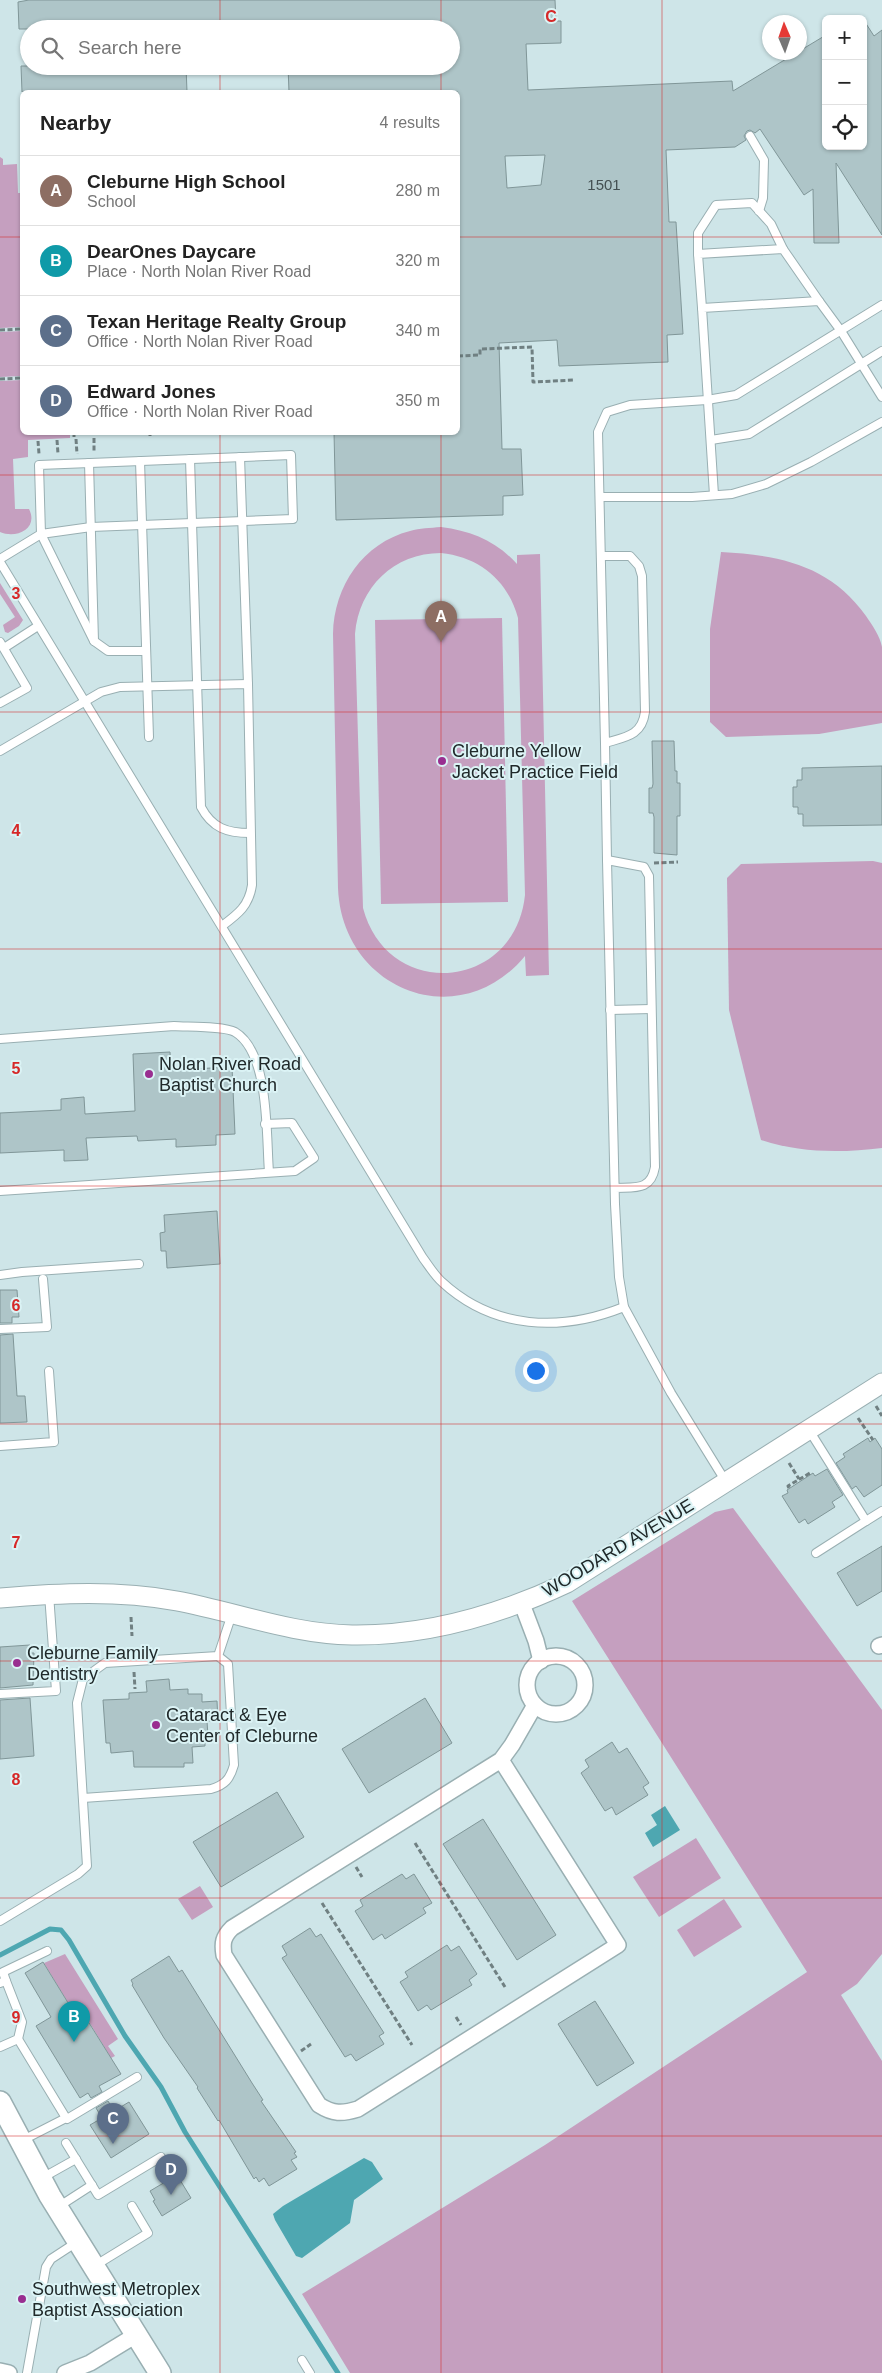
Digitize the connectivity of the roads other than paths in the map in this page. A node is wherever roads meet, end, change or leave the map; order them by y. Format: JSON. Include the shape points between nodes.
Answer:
{"nodes":[{"id":1,"x":750,"y":136,"type":"dead end"},
{"id":2,"x":760,"y":211,"type":"junction"},
{"id":3,"x":783,"y":249,"type":"junction"},
{"id":4,"x":698,"y":254,"type":"junction"},
{"id":5,"x":819,"y":301,"type":"junction"},
{"id":6,"x":882,"y":305,"type":"edge"},
{"id":7,"x":702,"y":308,"type":"junction"},
{"id":8,"x":842,"y":331,"type":"junction"},
{"id":9,"x":882,"y":351,"type":"edge"},
{"id":10,"x":861,"y":363,"type":"junction"},
{"id":11,"x":882,"y":397,"type":"edge"},
{"id":12,"x":707,"y":400,"type":"junction"},
{"id":13,"x":882,"y":422,"type":"edge"},
{"id":14,"x":711,"y":440,"type":"junction"},
{"id":15,"x":240,"y":457,"type":"junction"},
{"id":16,"x":190,"y":459,"type":"junction"},
{"id":17,"x":140,"y":461,"type":"junction"},
{"id":18,"x":89,"y":463,"type":"junction"},
{"id":19,"x":714,"y":495,"type":"junction"},
{"id":20,"x":600,"y":497,"type":"junction"},
{"id":21,"x":243,"y":521,"type":"junction"},
{"id":22,"x":193,"y":523,"type":"junction"},
{"id":23,"x":142,"y":525,"type":"junction"},
{"id":24,"x":91,"y":527,"type":"junction"},
{"id":25,"x":41,"y":534,"type":"junction"},
{"id":26,"x":601,"y":556,"type":"junction"},
{"id":27,"x":0,"y":561,"type":"edge"},
{"id":28,"x":38,"y":626,"type":"junction"},
{"id":29,"x":94,"y":641,"type":"junction"},
{"id":30,"x":2,"y":645,"type":"edge"},
{"id":31,"x":146,"y":651,"type":"junction"},
{"id":32,"x":248,"y":684,"type":"junction"},
{"id":33,"x":197,"y":686,"type":"junction"},
{"id":34,"x":147,"y":687,"type":"junction"},
{"id":35,"x":84,"y":702,"type":"junction"},
{"id":36,"x":0,"y":703,"type":"edge"},
{"id":37,"x":149,"y":738,"type":"dead end"},
{"id":38,"x":604,"y":743,"type":"junction"},
{"id":39,"x":0,"y":751,"type":"edge"},
{"id":40,"x":250,"y":833,"type":"junction"},
{"id":41,"x":607,"y":860,"type":"junction"},
{"id":42,"x":222,"y":926,"type":"junction"},
{"id":43,"x":651,"y":1009,"type":"junction"},
{"id":44,"x":610,"y":1010,"type":"junction"},
{"id":45,"x":0,"y":1039,"type":"edge"},
{"id":46,"x":266,"y":1124,"type":"junction"},
{"id":47,"x":269,"y":1172,"type":"junction"},
{"id":48,"x":615,"y":1188,"type":"junction"},
{"id":49,"x":0,"y":1191,"type":"edge"},
{"id":50,"x":140,"y":1264,"type":"dead end"},
{"id":51,"x":0,"y":1275,"type":"edge"},
{"id":52,"x":43,"y":1279,"type":"dead end"},
{"id":53,"x":624,"y":1307,"type":"junction"},
{"id":54,"x":0,"y":1329,"type":"edge"},
{"id":55,"x":50,"y":1371,"type":"dead end"},
{"id":56,"x":882,"y":1384,"type":"edge"},
{"id":57,"x":809,"y":1430,"type":"junction"},
{"id":58,"x":0,"y":1446,"type":"edge"},
{"id":59,"x":726,"y":1482,"type":"junction"},
{"id":60,"x":882,"y":1511,"type":"edge"},
{"id":61,"x":866,"y":1521,"type":"junction"},
{"id":62,"x":816,"y":1554,"type":"dead end"},
{"id":63,"x":49,"y":1594,"type":"junction"},
{"id":64,"x":0,"y":1598,"type":"edge"},
{"id":65,"x":522,"y":1604,"type":"junction"},
{"id":66,"x":232,"y":1614,"type":"junction"},
{"id":67,"x":218,"y":1656,"type":"junction"},
{"id":68,"x":541,"y":1660,"type":"junction"},
{"id":69,"x":0,"y":1694,"type":"edge"},
{"id":70,"x":535,"y":1704,"type":"junction"},
{"id":71,"x":501,"y":1760,"type":"junction"},
{"id":72,"x":83,"y":1798,"type":"junction"},
{"id":73,"x":0,"y":1921,"type":"edge"},
{"id":74,"x":47,"y":1951,"type":"dead end"},
{"id":75,"x":3,"y":1982,"type":"edge"},
{"id":76,"x":18,"y":2038,"type":"junction"},
{"id":77,"x":0,"y":2047,"type":"edge"},
{"id":78,"x":138,"y":2077,"type":"dead end"},
{"id":79,"x":0,"y":2102,"type":"edge"},
{"id":80,"x":66,"y":2118,"type":"junction"},
{"id":81,"x":19,"y":2142,"type":"junction"},
{"id":82,"x":66,"y":2143,"type":"dead end"},
{"id":83,"x":161,"y":2157,"type":"dead end"},
{"id":84,"x":76,"y":2159,"type":"junction"},
{"id":85,"x":40,"y":2179,"type":"junction"},
{"id":86,"x":92,"y":2185,"type":"junction"},
{"id":87,"x":132,"y":2206,"type":"dead end"},
{"id":88,"x":57,"y":2208,"type":"junction"},
{"id":89,"x":78,"y":2241,"type":"junction"},
{"id":90,"x":94,"y":2266,"type":"junction"},
{"id":91,"x":136,"y":2335,"type":"junction"},
{"id":92,"x":302,"y":2360,"type":"dead end"},
{"id":93,"x":0,"y":2371,"type":"edge"},
{"id":94,"x":9,"y":2373,"type":"edge"},
{"id":95,"x":27,"y":2373,"type":"edge"},
{"id":96,"x":64,"y":2373,"type":"edge"},
{"id":97,"x":160,"y":2373,"type":"edge"},
{"id":98,"x":310,"y":2373,"type":"edge"}],
"edges":[{"from":1,"to":2,"type":"lane","via":[[764,160]]},
{"from":2,"to":3,"type":"lane","via":[[771,224]]},
{"from":2,"to":4,"type":"lane","via":[[752,203],[716,205],[698,233]]},
{"from":3,"to":4,"type":"lane"},
{"from":3,"to":5,"type":"lane"},
{"from":4,"to":7,"type":"lane"},
{"from":5,"to":7,"type":"lane"},
{"from":5,"to":8,"type":"lane"},
{"from":6,"to":8,"type":"lane"},
{"from":7,"to":12,"type":"lane"},
{"from":8,"to":10,"type":"lane"},
{"from":8,"to":12,"type":"lane","via":[[736,395]]},
{"from":9,"to":10,"type":"lane"},
{"from":10,"to":11,"type":"lane"},
{"from":10,"to":14,"type":"lane","via":[[749,434]]},
{"from":12,"to":14,"type":"lane"},
{"from":12,"to":20,"type":"lane","via":[[630,405],[607,412],[598,432]]},
{"from":13,"to":19,"type":"lane","via":[[766,484],[732,494]]},
{"from":14,"to":19,"type":"lane"},
{"from":15,"to":16,"type":"lane"},
{"from":15,"to":21,"type":"lane"},
{"from":15,"to":21,"type":"lane","via":[[291,455],[294,519]]},
{"from":16,"to":17,"type":"lane"},
{"from":16,"to":22,"type":"lane"},
{"from":17,"to":18,"type":"lane"},
{"from":17,"to":23,"type":"lane"},
{"from":18,"to":24,"type":"lane"},
{"from":18,"to":25,"type":"lane","via":[[39,465]]},
{"from":19,"to":20,"type":"lane"},
{"from":20,"to":26,"type":"lane"},
{"from":21,"to":22,"type":"lane"},
{"from":21,"to":32,"type":"lane"},
{"from":22,"to":23,"type":"lane"},
{"from":22,"to":33,"type":"lane"},
{"from":23,"to":24,"type":"lane"},
{"from":23,"to":31,"type":"lane"},
{"from":24,"to":25,"type":"lane"},
{"from":24,"to":29,"type":"lane"},
{"from":25,"to":27,"type":"lane"},
{"from":25,"to":29,"type":"lane"},
{"from":26,"to":38,"type":"lane"},
{"from":26,"to":38,"type":"lane","via":[[630,556],[640,566],[645,712],[640,728]]},
{"from":27,"to":28,"type":"lane"},
{"from":28,"to":30,"type":"lane"},
{"from":28,"to":35,"type":"lane"},
{"from":29,"to":31,"type":"lane","via":[[108,651]]},
{"from":30,"to":36,"type":"lane","via":[[27,688]]},
{"from":31,"to":34,"type":"lane"},
{"from":32,"to":33,"type":"lane"},
{"from":32,"to":40,"type":"lane"},
{"from":33,"to":34,"type":"lane"},
{"from":33,"to":40,"type":"lane","via":[[201,807],[212,824],[221,829]]},
{"from":34,"to":35,"type":"lane","via":[[120,687],[101,692]]},
{"from":34,"to":37,"type":"lane"},
{"from":35,"to":39,"type":"lane"},
{"from":35,"to":42,"type":"lane"},
{"from":38,"to":41,"type":"lane"},
{"from":40,"to":42,"type":"lane","via":[[250,898],[238,915]]},
{"from":41,"to":43,"type":"lane","via":[[644,867],[649,876]]},
{"from":41,"to":44,"type":"lane"},
{"from":42,"to":53,"type":"lane","via":[[441,1282],[467,1301],[497,1315],[532,1324],[570,1323]]},
{"from":43,"to":44,"type":"lane"},
{"from":43,"to":48,"type":"lane","via":[[653,1176],[643,1186]]},
{"from":44,"to":48,"type":"lane"},
{"from":45,"to":46,"type":"lane","via":[[174,1026],[234,1031],[247,1043],[264,1083]]},
{"from":46,"to":47,"type":"lane"},
{"from":46,"to":47,"type":"lane","via":[[292,1123],[314,1158],[295,1171]]},
{"from":47,"to":49,"type":"lane"},
{"from":48,"to":53,"type":"lane","via":[[619,1277]]},
{"from":50,"to":51,"type":"lane"},
{"from":52,"to":54,"type":"lane","via":[[47,1327]]},
{"from":53,"to":59,"type":"lane","via":[[671,1393]]},
{"from":55,"to":58,"type":"lane","via":[[54,1442]]},
{"from":56,"to":57,"type":"street","name":"WOODARD AVENUE"},
{"from":57,"to":59,"type":"street","name":"WOODARD AVENUE"},
{"from":57,"to":61,"type":"lane"},
{"from":59,"to":65,"type":"street","name":"WOODARD AVENUE","via":[[567,1583]]},
{"from":60,"to":61,"type":"lane"},
{"from":61,"to":62,"type":"lane"},
{"from":63,"to":64,"type":"street","name":"WOODARD AVENUE"},
{"from":63,"to":66,"type":"street","name":"WOODARD AVENUE","via":[[143,1597]]},
{"from":63,"to":69,"type":"lane","via":[[56,1691]]},
{"from":65,"to":66,"type":"street","name":"WOODARD AVENUE","via":[[437,1628],[374,1634],[314,1632]]},
{"from":65,"to":68,"type":"street"},
{"from":66,"to":67,"type":"lane"},
{"from":67,"to":72,"type":"lane","via":[[105,1663],[83,1679],[77,1702]]},
{"from":67,"to":72,"type":"lane","via":[[228,1664],[234,1765],[230,1778],[211,1789]]},
{"from":68,"to":70,"type":"street","via":[[530,1673],[528,1681],[530,1698]]},
{"from":68,"to":70,"type":"street","via":[[556,1656],[572,1660],[580,1668],[585,1688],[575,1707],[566,1712],[544,1711]]},
{"from":70,"to":71,"type":"street"},
{"from":71,"to":71,"type":"street","via":[[376,1836],[225,1935],[222,1944],[224,1955],[319,2105],[327,2110],[345,2114],[358,2109],[618,1945]]},
{"from":72,"to":73,"type":"lane","via":[[86,1866]]},
{"from":74,"to":75,"type":"lane","via":[[3,1972]]},
{"from":75,"to":76,"type":"lane","via":[[22,2022]]},
{"from":76,"to":77,"type":"lane"},
{"from":76,"to":80,"type":"lane"},
{"from":78,"to":80,"type":"lane"},
{"from":79,"to":81,"type":"main road"},
{"from":80,"to":81,"type":"lane"},
{"from":81,"to":85,"type":"main road"},
{"from":82,"to":84,"type":"lane"},
{"from":83,"to":86,"type":"lane","via":[[98,2194]]},
{"from":84,"to":85,"type":"lane"},
{"from":84,"to":86,"type":"lane"},
{"from":85,"to":88,"type":"main road"},
{"from":86,"to":88,"type":"lane"},
{"from":87,"to":90,"type":"lane","via":[[148,2233]]},
{"from":88,"to":89,"type":"main road"},
{"from":89,"to":90,"type":"main road"},
{"from":89,"to":95,"type":"lane","via":[[51,2259],[46,2267]]},
{"from":90,"to":91,"type":"main road"},
{"from":91,"to":96,"type":"street","via":[[90,2363]]},
{"from":91,"to":97,"type":"main road"},
{"from":92,"to":98,"type":"lane"},
{"from":93,"to":94,"type":"street"}]}
